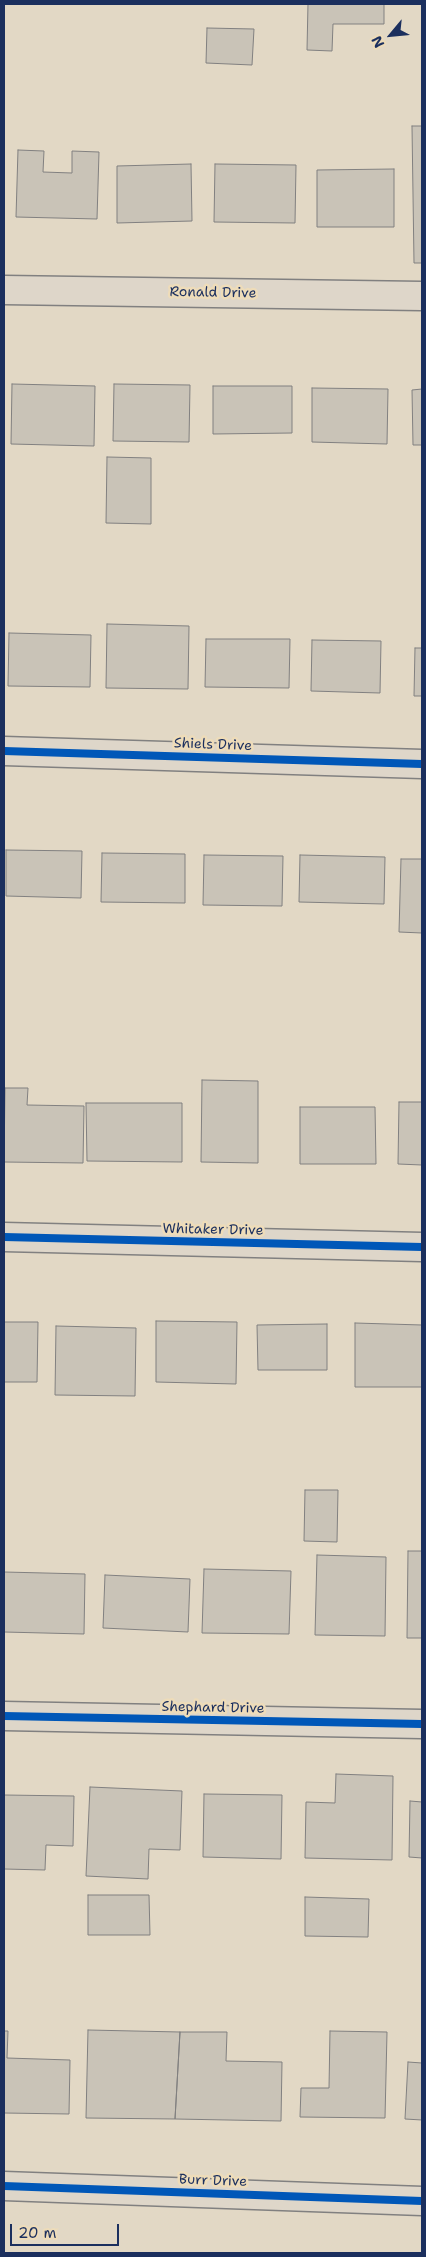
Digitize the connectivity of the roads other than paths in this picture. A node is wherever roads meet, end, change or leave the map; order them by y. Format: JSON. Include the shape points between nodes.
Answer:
{"nodes":[{"id":1,"x":4,"y":290,"type":"edge"},
{"id":2,"x":422,"y":296,"type":"edge"},
{"id":3,"x":4,"y":751,"type":"edge"},
{"id":4,"x":422,"y":764,"type":"edge"},
{"id":5,"x":4,"y":1238,"type":"edge"},
{"id":6,"x":422,"y":1247,"type":"edge"},
{"id":7,"x":4,"y":1716,"type":"edge"},
{"id":8,"x":422,"y":1724,"type":"edge"},
{"id":9,"x":4,"y":2186,"type":"edge"},
{"id":10,"x":422,"y":2201,"type":"edge"}],
"edges":[{"from":1,"to":2,"type":"street","name":"Ronald Drive"},
{"from":3,"to":4,"type":"street","name":"Shiels Drive"},
{"from":5,"to":6,"type":"street","name":"Whitaker Drive"},
{"from":7,"to":8,"type":"street","name":"Shephard Drive"},
{"from":9,"to":10,"type":"street","name":"Burr Drive"}]}
